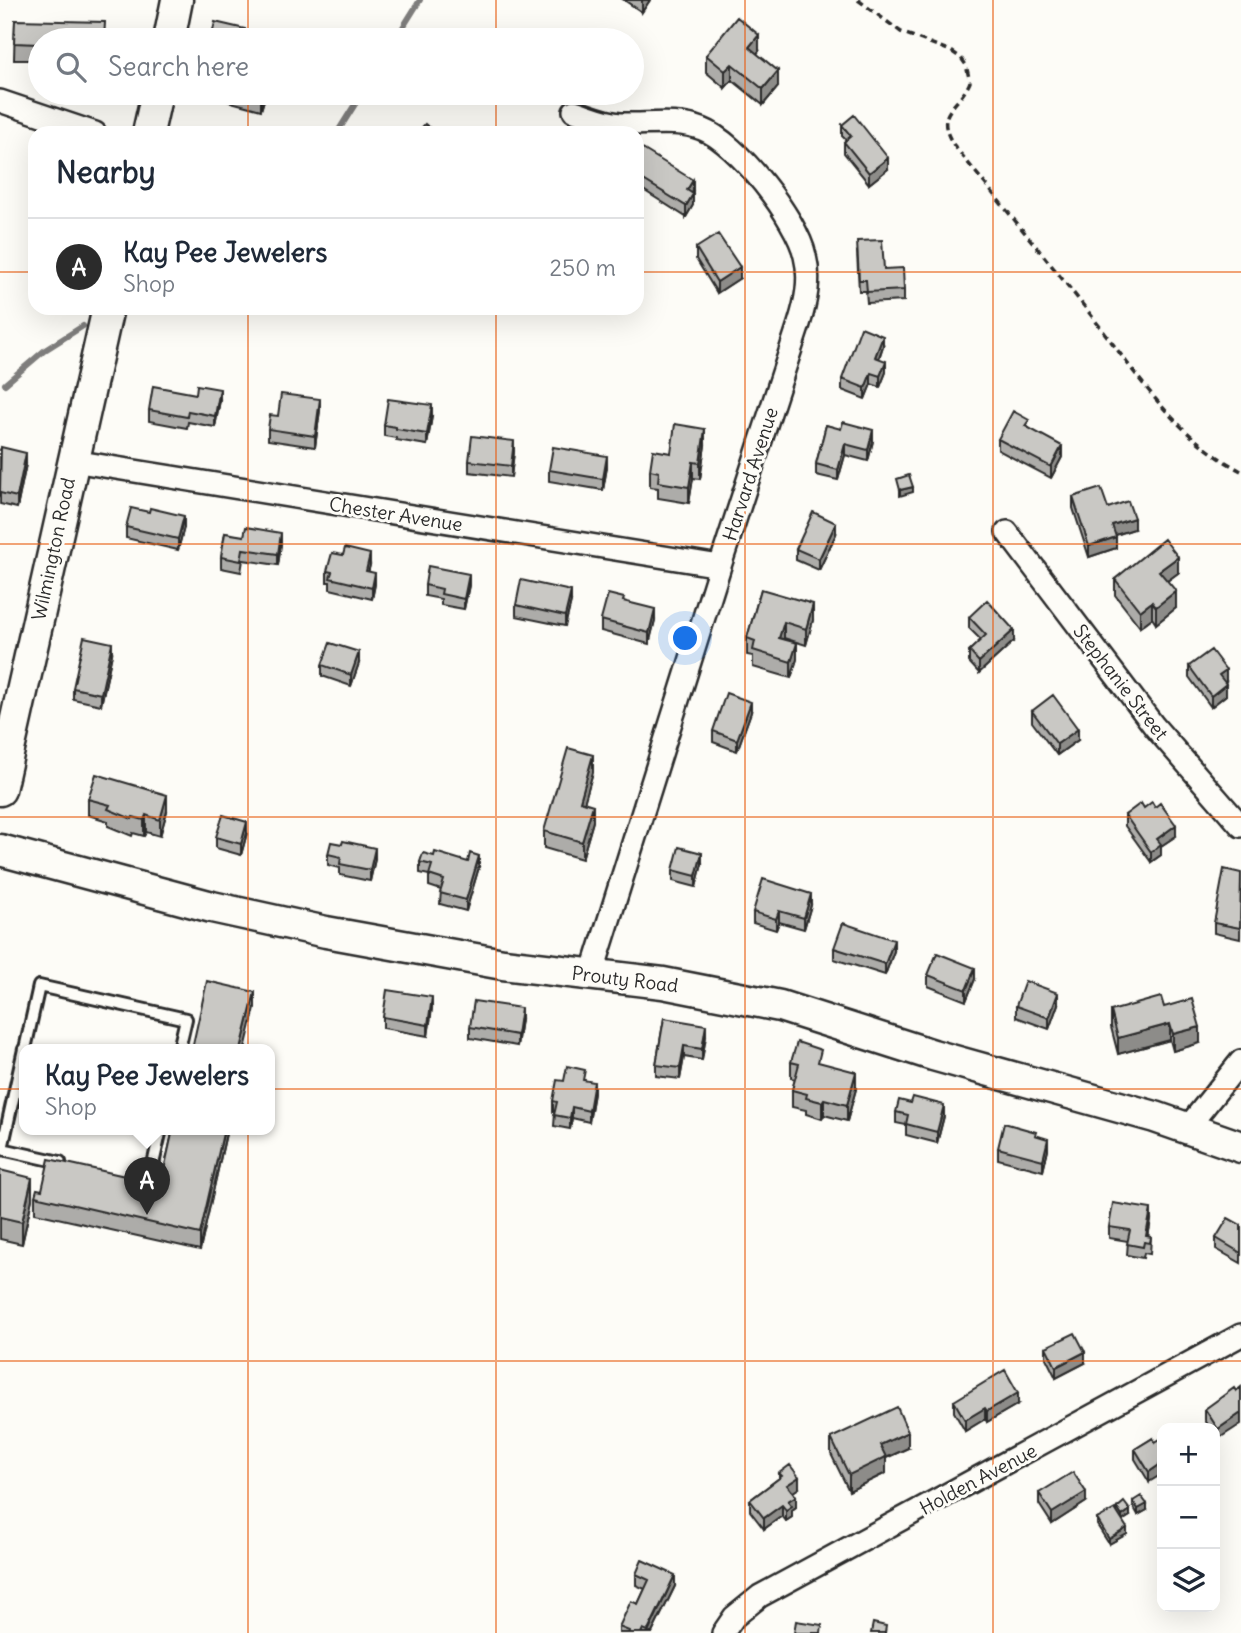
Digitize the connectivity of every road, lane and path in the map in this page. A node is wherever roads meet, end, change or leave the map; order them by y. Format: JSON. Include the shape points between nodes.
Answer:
{"nodes":[{"id":1,"x":177,"y":0,"type":"edge"},
{"id":2,"x":858,"y":0,"type":"edge"},
{"id":3,"x":171,"y":28,"type":"edge"},
{"id":4,"x":0,"y":101,"type":"edge"},
{"id":5,"x":154,"y":105,"type":"edge"},
{"id":6,"x":575,"y":111,"type":"dead end"},
{"id":7,"x":74,"y":126,"type":"edge"},
{"id":8,"x":150,"y":126,"type":"edge"},
{"id":9,"x":106,"y":315,"type":"edge"},
{"id":10,"x":73,"y":461,"type":"junction"},
{"id":11,"x":1241,"y":471,"type":"edge"},
{"id":12,"x":1007,"y":532,"type":"dead end"},
{"id":13,"x":720,"y":566,"type":"junction"},
{"id":14,"x":0,"y":790,"type":"edge"},
{"id":15,"x":1241,"y":826,"type":"edge"},
{"id":16,"x":0,"y":850,"type":"edge"},
{"id":17,"x":592,"y":974,"type":"junction"},
{"id":18,"x":26,"y":1044,"type":"edge"},
{"id":19,"x":180,"y":1044,"type":"edge"},
{"id":20,"x":1241,"y":1061,"type":"edge"},
{"id":21,"x":19,"y":1074,"type":"edge"},
{"id":22,"x":1188,"y":1127,"type":"junction"},
{"id":23,"x":160,"y":1135,"type":"edge"},
{"id":24,"x":1241,"y":1147,"type":"edge"},
{"id":25,"x":1,"y":1149,"type":"edge"},
{"id":26,"x":68,"y":1164,"type":"edge"},
{"id":27,"x":122,"y":1176,"type":"edge"},
{"id":28,"x":1241,"y":1335,"type":"edge"},
{"id":29,"x":723,"y":1633,"type":"edge"}],
"edges":[{"from":1,"to":3,"type":"street"},
{"from":2,"to":11,"type":"path","via":[[901,32],[951,51],[967,65],[970,82],[947,114],[946,130],[953,144],[1148,392],[1201,447]]},
{"from":4,"to":7,"type":"street"},
{"from":5,"to":8,"type":"street"},
{"from":6,"to":13,"type":"street","name":"Harvard Avenue","via":[[611,123],[687,125],[707,131],[753,172],[802,244],[808,269],[804,306]]},
{"from":9,"to":10,"type":"street","name":"Wilmington Road"},
{"from":10,"to":13,"type":"street","name":"Chester Avenue"},
{"from":10,"to":14,"type":"street","name":"Wilmington Road"},
{"from":12,"to":15,"type":"street","name":"Stephanie Street","via":[[1154,726]]},
{"from":13,"to":17,"type":"street","name":"Harvard Avenue"},
{"from":16,"to":17,"type":"street","name":"Prouty Road","via":[[281,923],[503,964]]},
{"from":17,"to":22,"type":"street","name":"Prouty Road","via":[[780,1006]]},
{"from":18,"to":19,"type":"lane","via":[[39,986],[186,1019]]},
{"from":20,"to":22,"type":"street"},
{"from":21,"to":25,"type":"lane"},
{"from":22,"to":24,"type":"street","name":"Prouty Road"},
{"from":23,"to":27,"type":"lane","via":[[149,1182]]},
{"from":25,"to":26,"type":"lane"},
{"from":28,"to":29,"type":"street","name":"Holden Avenue","via":[[760,1596],[734,1617]]}]}
